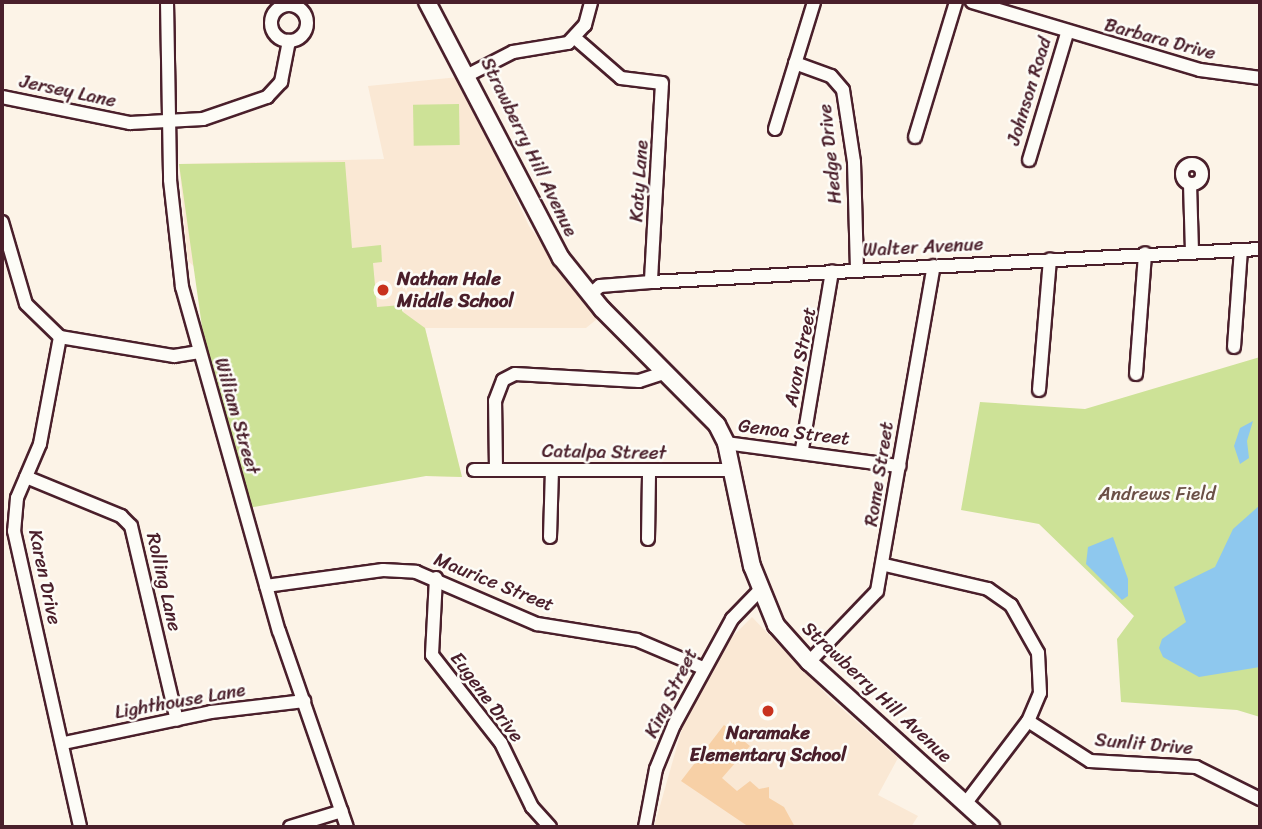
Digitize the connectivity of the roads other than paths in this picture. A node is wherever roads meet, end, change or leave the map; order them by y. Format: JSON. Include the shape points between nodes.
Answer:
{"nodes":[{"id":1,"x":167,"y":2,"type":"edge"},
{"id":2,"x":427,"y":2,"type":"edge"},
{"id":3,"x":591,"y":2,"type":"edge"},
{"id":4,"x":814,"y":2,"type":"edge"},
{"id":5,"x":956,"y":2,"type":"edge"},
{"id":6,"x":972,"y":2,"type":"edge"},
{"id":7,"x":1067,"y":33,"type":"junction"},
{"id":8,"x":575,"y":38,"type":"junction"},
{"id":9,"x":289,"y":41,"type":"dead end"},
{"id":10,"x":794,"y":63,"type":"junction"},
{"id":11,"x":470,"y":74,"type":"junction"},
{"id":12,"x":1260,"y":78,"type":"edge"},
{"id":13,"x":2,"y":97,"type":"edge"},
{"id":14,"x":168,"y":121,"type":"junction"},
{"id":15,"x":775,"y":129,"type":"dead end"},
{"id":16,"x":915,"y":137,"type":"dead end"},
{"id":17,"x":1029,"y":160,"type":"dead end"},
{"id":18,"x":1190,"y":184,"type":"dead end"},
{"id":19,"x":2,"y":222,"type":"edge"},
{"id":20,"x":1260,"y":249,"type":"edge"},
{"id":21,"x":1241,"y":250,"type":"junction"},
{"id":22,"x":1192,"y":251,"type":"junction"},
{"id":23,"x":1145,"y":253,"type":"junction"},
{"id":24,"x":1050,"y":259,"type":"junction"},
{"id":25,"x":934,"y":266,"type":"junction"},
{"id":26,"x":857,"y":270,"type":"junction"},
{"id":27,"x":832,"y":272,"type":"junction"},
{"id":28,"x":651,"y":282,"type":"junction"},
{"id":29,"x":591,"y":294,"type":"junction"},
{"id":30,"x":60,"y":337,"type":"junction"},
{"id":31,"x":1234,"y":347,"type":"dead end"},
{"id":32,"x":198,"y":352,"type":"junction"},
{"id":33,"x":667,"y":372,"type":"junction"},
{"id":34,"x":1136,"y":374,"type":"dead end"},
{"id":35,"x":1039,"y":390,"type":"dead end"},
{"id":36,"x":726,"y":443,"type":"junction"},
{"id":37,"x":802,"y":449,"type":"junction"},
{"id":38,"x":899,"y":466,"type":"junction"},
{"id":39,"x":496,"y":469,"type":"junction"},
{"id":40,"x":474,"y":470,"type":"dead end"},
{"id":41,"x":552,"y":471,"type":"junction"},
{"id":42,"x":733,"y":471,"type":"junction"},
{"id":43,"x":649,"y":473,"type":"junction"},
{"id":44,"x":26,"y":477,"type":"junction"},
{"id":45,"x":550,"y":537,"type":"dead end"},
{"id":46,"x":648,"y":538,"type":"dead end"},
{"id":47,"x":885,"y":565,"type":"junction"},
{"id":48,"x":436,"y":578,"type":"junction"},
{"id":49,"x":265,"y":586,"type":"junction"},
{"id":50,"x":760,"y":590,"type":"junction"},
{"id":51,"x":809,"y":662,"type":"junction"},
{"id":52,"x":703,"y":668,"type":"junction"},
{"id":53,"x":304,"y":701,"type":"junction"},
{"id":54,"x":177,"y":720,"type":"junction"},
{"id":55,"x":1028,"y":721,"type":"junction"},
{"id":56,"x":64,"y":743,"type":"junction"},
{"id":57,"x":1260,"y":799,"type":"edge"},
{"id":58,"x":965,"y":804,"type":"junction"},
{"id":59,"x":342,"y":811,"type":"junction"},
{"id":60,"x":80,"y":827,"type":"edge"},
{"id":61,"x":290,"y":827,"type":"edge"},
{"id":62,"x":347,"y":827,"type":"edge"},
{"id":63,"x":550,"y":827,"type":"edge"},
{"id":64,"x":645,"y":827,"type":"edge"},
{"id":65,"x":991,"y":827,"type":"edge"}],
"edges":[{"from":1,"to":14,"type":"street","name":"William Street"},
{"from":2,"to":11,"type":"main road","name":"Strawberry Hill Avenue"},
{"from":3,"to":8,"type":"street"},
{"from":4,"to":10,"type":"street"},
{"from":5,"to":16,"type":"street"},
{"from":6,"to":7,"type":"street","name":"Barbara Drive"},
{"from":7,"to":12,"type":"street","name":"Barbara Drive","via":[[1228,77]]},
{"from":7,"to":17,"type":"street","name":"Johnson Road"},
{"from":8,"to":11,"type":"street","via":[[551,49],[513,52]]},
{"from":8,"to":28,"type":"street","name":"Katy Lane","via":[[621,78],[662,83]]},
{"from":9,"to":14,"type":"street","name":"Jersey Lane","via":[[281,82],[267,97],[203,119]]},
{"from":10,"to":15,"type":"street"},
{"from":10,"to":26,"type":"street","name":"Hedge Drive","via":[[831,76],[843,90],[854,162]]},
{"from":11,"to":29,"type":"main road","name":"Strawberry Hill Avenue","via":[[543,228]]},
{"from":13,"to":14,"type":"street","name":"Jersey Lane","via":[[93,118]]},
{"from":14,"to":32,"type":"street","name":"William Street","via":[[175,234]]},
{"from":18,"to":22,"type":"street"},
{"from":19,"to":30,"type":"street","via":[[26,304]]},
{"from":20,"to":21,"type":"street","name":"Walter Avenue"},
{"from":21,"to":22,"type":"street","name":"Walter Avenue"},
{"from":21,"to":31,"type":"street"},
{"from":22,"to":23,"type":"street","name":"Walter Avenue"},
{"from":23,"to":24,"type":"street","name":"Walter Avenue"},
{"from":23,"to":34,"type":"street"},
{"from":24,"to":25,"type":"street","name":"Walter Avenue"},
{"from":24,"to":35,"type":"street"},
{"from":25,"to":26,"type":"street","name":"Walter Avenue"},
{"from":25,"to":38,"type":"street","name":"Rome Street"},
{"from":26,"to":27,"type":"street","name":"Walter Avenue"},
{"from":27,"to":28,"type":"street","name":"Walter Avenue"},
{"from":27,"to":37,"type":"street","name":"Avon Street"},
{"from":28,"to":29,"type":"street","name":"Walter Avenue","via":[[600,286]]},
{"from":29,"to":33,"type":"main road","name":"Strawberry Hill Avenue"},
{"from":30,"to":32,"type":"street","via":[[174,356]]},
{"from":30,"to":44,"type":"street","name":"Karen Drive","via":[[40,444]]},
{"from":32,"to":49,"type":"street","name":"William Street"},
{"from":33,"to":36,"type":"main road","name":"Strawberry Hill Avenue","via":[[703,407]]},
{"from":33,"to":39,"type":"street","via":[[639,380],[515,374],[503,380],[496,388]]},
{"from":36,"to":37,"type":"street","name":"Genoa Street"},
{"from":36,"to":42,"type":"main road","name":"Strawberry Hill Avenue"},
{"from":37,"to":38,"type":"street","name":"Genoa Street"},
{"from":38,"to":47,"type":"street","name":"Rome Street"},
{"from":39,"to":40,"type":"street","name":"Catalpa Street"},
{"from":39,"to":41,"type":"street","name":"Catalpa Street"},
{"from":41,"to":43,"type":"street","name":"Catalpa Street"},
{"from":41,"to":45,"type":"street"},
{"from":42,"to":43,"type":"street","name":"Catalpa Street"},
{"from":42,"to":50,"type":"main road","name":"Strawberry Hill Avenue"},
{"from":43,"to":46,"type":"street"},
{"from":44,"to":54,"type":"street","name":"Rolling Lane","via":[[121,516],[131,526]]},
{"from":44,"to":56,"type":"street","name":"Karen Drive","via":[[14,531]]},
{"from":47,"to":51,"type":"street","name":"Rome Street","via":[[877,591],[865,608]]},
{"from":47,"to":55,"type":"street","via":[[960,580],[988,589],[1012,605],[1029,628],[1041,673]]},
{"from":48,"to":49,"type":"street","name":"Maurice Street","via":[[383,570]]},
{"from":48,"to":52,"type":"street","name":"Maurice Street","via":[[537,624],[638,640]]},
{"from":48,"to":63,"type":"street","name":"Eugene Drive","via":[[432,655],[501,743],[533,807]]},
{"from":49,"to":53,"type":"street","name":"William Street"},
{"from":50,"to":51,"type":"main road","name":"Strawberry Hill Avenue","via":[[776,625]]},
{"from":50,"to":52,"type":"street","name":"King Street","via":[[732,620]]},
{"from":51,"to":58,"type":"main road","name":"Strawberry Hill Avenue"},
{"from":52,"to":64,"type":"street","name":"King Street","via":[[656,769]]},
{"from":53,"to":54,"type":"street","name":"Lighthouse Lane"},
{"from":53,"to":59,"type":"street","name":"William Street"},
{"from":54,"to":56,"type":"street","name":"Lighthouse Lane"},
{"from":55,"to":57,"type":"street","name":"Sunlit Drive","via":[[1090,761],[1196,767]]},
{"from":55,"to":58,"type":"street"},
{"from":56,"to":60,"type":"street","name":"Karen Drive"},
{"from":58,"to":65,"type":"main road","name":"Strawberry Hill Avenue"},
{"from":59,"to":61,"type":"street"},
{"from":59,"to":62,"type":"street","name":"William Street"}]}
